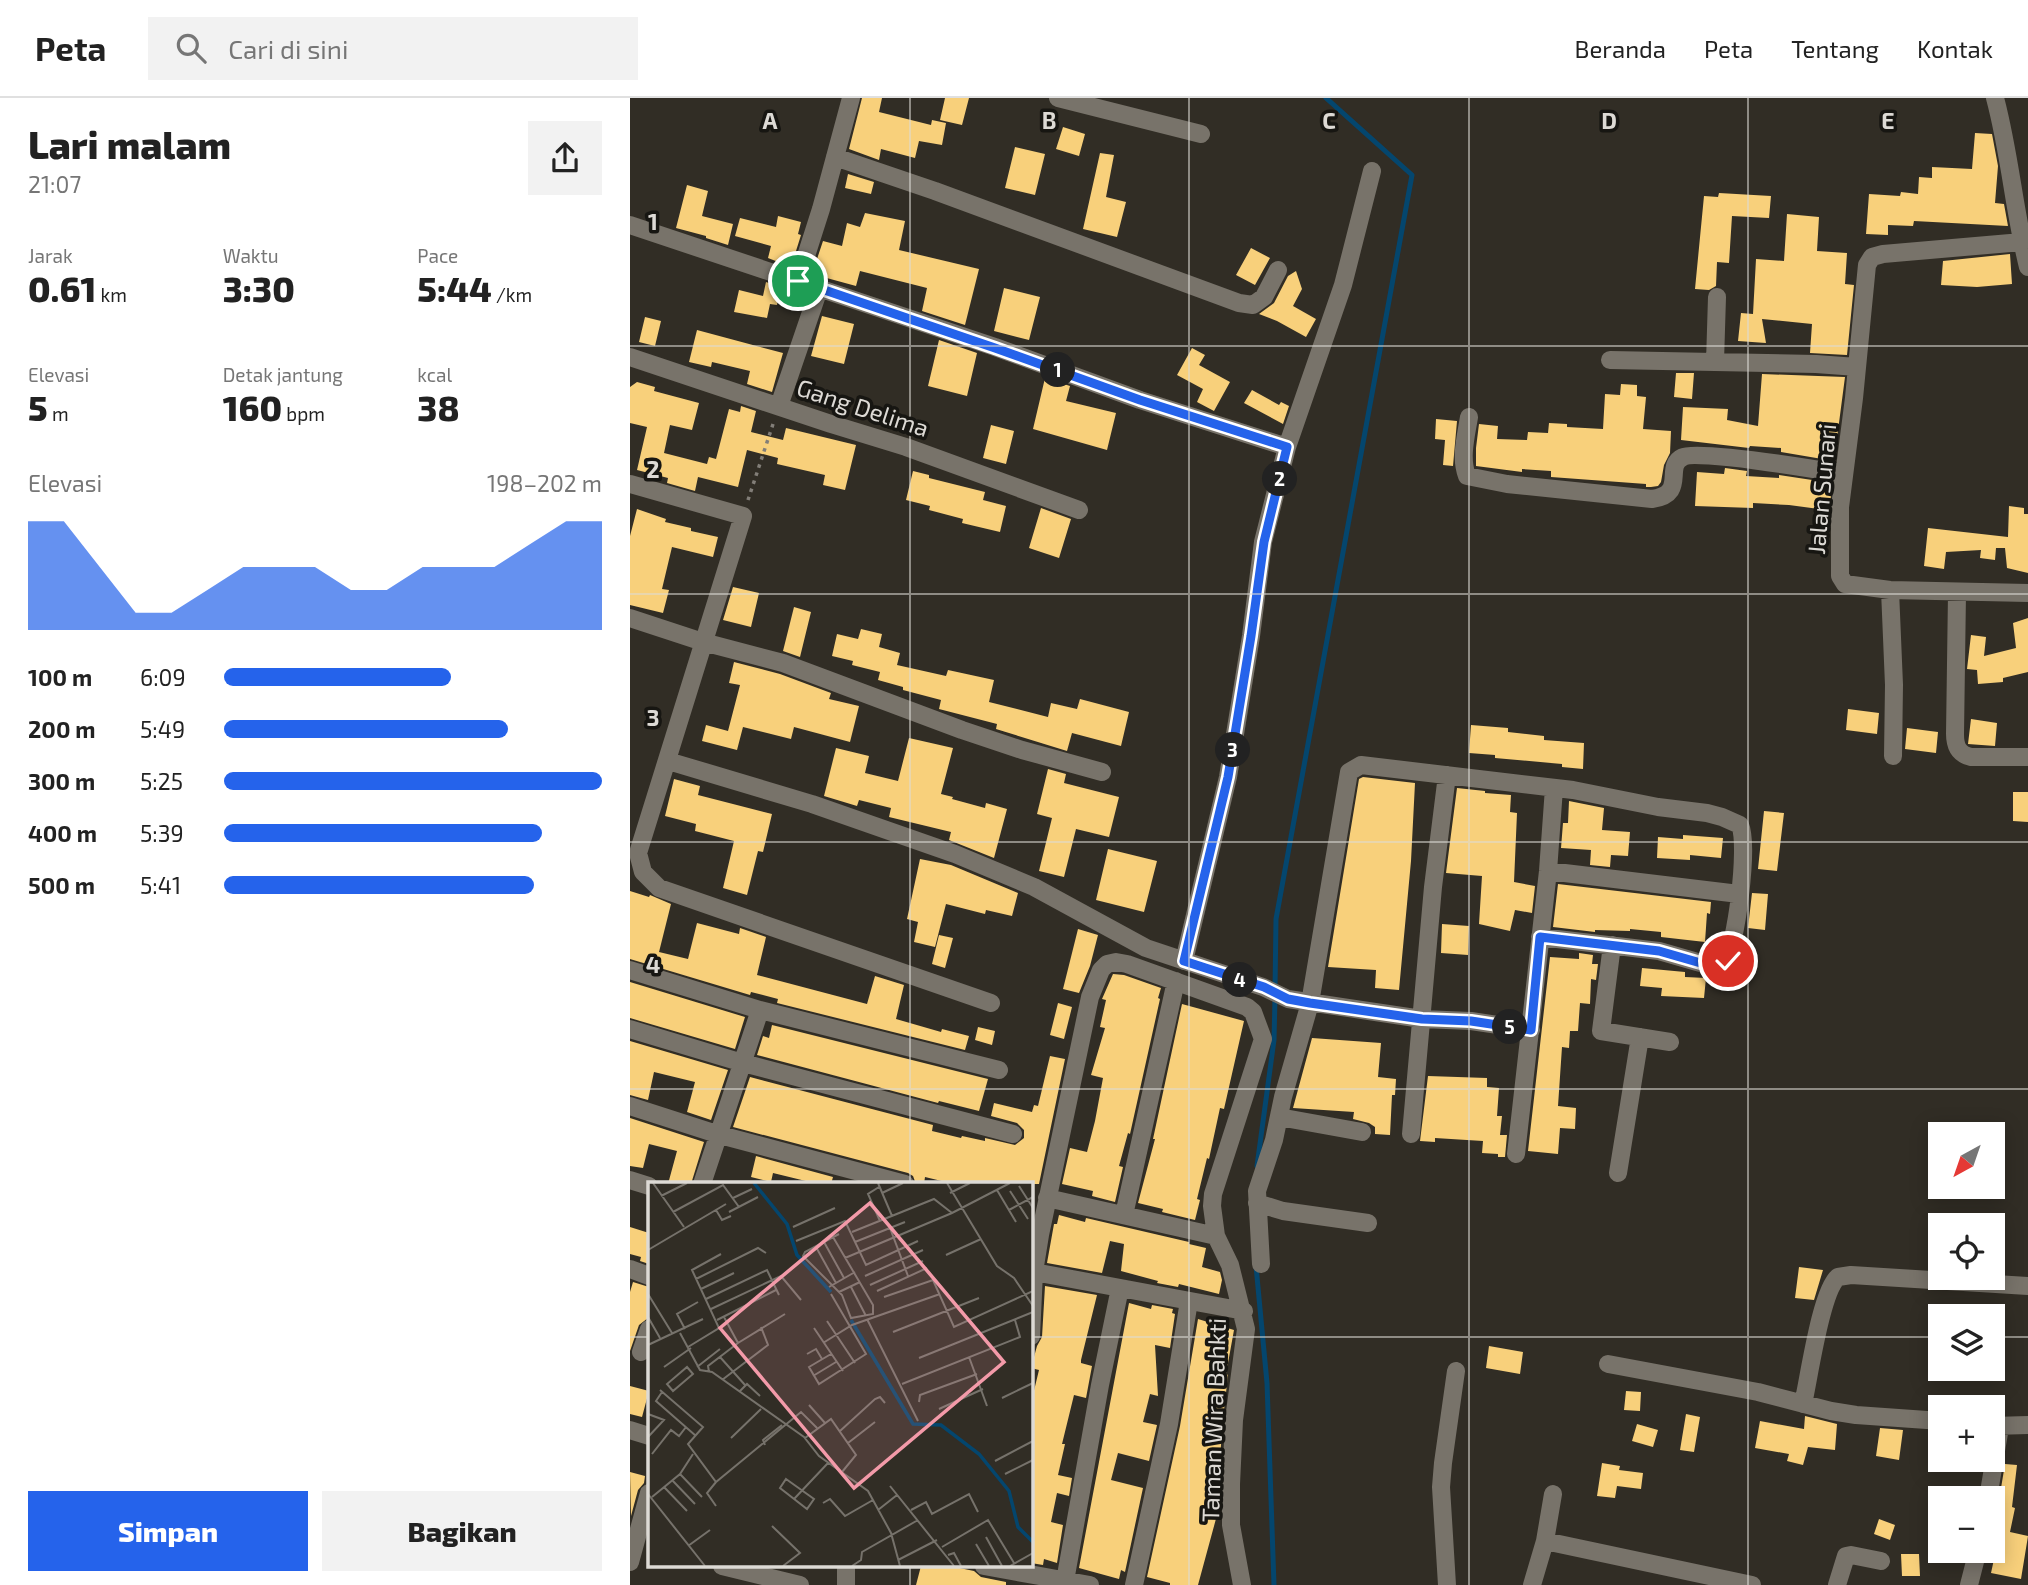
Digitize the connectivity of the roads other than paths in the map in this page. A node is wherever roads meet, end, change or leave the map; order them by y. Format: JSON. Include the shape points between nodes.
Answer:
{"nodes":[{"id":1,"x":850,"y":98,"type":"edge"},
{"id":2,"x":1058,"y":98,"type":"edge"},
{"id":3,"x":1996,"y":98,"type":"edge"},
{"id":4,"x":1201,"y":134,"type":"dead end"},
{"id":5,"x":835,"y":157,"type":"junction"},
{"id":6,"x":1372,"y":171,"type":"dead end"},
{"id":7,"x":630,"y":225,"type":"edge"},
{"id":8,"x":2022,"y":242,"type":"junction"},
{"id":9,"x":2028,"y":267,"type":"edge"},
{"id":10,"x":1279,"y":270,"type":"dead end"},
{"id":11,"x":798,"y":281,"type":"junction"},
{"id":12,"x":819,"y":289,"type":"junction"},
{"id":13,"x":1717,"y":297,"type":"dead end"},
{"id":14,"x":630,"y":357,"type":"edge"},
{"id":15,"x":1610,"y":360,"type":"dead end"},
{"id":16,"x":1715,"y":362,"type":"junction"},
{"id":17,"x":1857,"y":367,"type":"junction"},
{"id":18,"x":779,"y":405,"type":"junction"},
{"id":19,"x":1469,"y":417,"type":"dead end"},
{"id":20,"x":1287,"y":447,"type":"junction"},
{"id":21,"x":1844,"y":474,"type":"junction"},
{"id":22,"x":630,"y":484,"type":"edge"},
{"id":23,"x":1079,"y":510,"type":"dead end"},
{"id":24,"x":1890,"y":590,"type":"junction"},
{"id":25,"x":1957,"y":593,"type":"junction"},
{"id":26,"x":2028,"y":593,"type":"edge"},
{"id":27,"x":630,"y":618,"type":"edge"},
{"id":28,"x":703,"y":642,"type":"junction"},
{"id":29,"x":1893,"y":756,"type":"dead end"},
{"id":30,"x":2028,"y":757,"type":"edge"},
{"id":31,"x":668,"y":761,"type":"junction"},
{"id":32,"x":1102,"y":772,"type":"dead end"},
{"id":33,"x":1447,"y":775,"type":"junction"},
{"id":34,"x":1554,"y":788,"type":"junction"},
{"id":35,"x":1548,"y":871,"type":"junction"},
{"id":36,"x":1739,"y":894,"type":"junction"},
{"id":37,"x":1540,"y":937,"type":"junction"},
{"id":38,"x":1612,"y":945,"type":"junction"},
{"id":39,"x":1184,"y":961,"type":"junction"},
{"id":40,"x":630,"y":970,"type":"edge"},
{"id":41,"x":1176,"y":981,"type":"junction"},
{"id":42,"x":991,"y":1003,"type":"dead end"},
{"id":43,"x":1310,"y":1003,"type":"junction"},
{"id":44,"x":760,"y":1010,"type":"junction"},
{"id":45,"x":1422,"y":1019,"type":"junction"},
{"id":46,"x":630,"y":1029,"type":"edge"},
{"id":47,"x":1531,"y":1030,"type":"junction"},
{"id":48,"x":1640,"y":1037,"type":"junction"},
{"id":49,"x":1670,"y":1042,"type":"dead end"},
{"id":50,"x":743,"y":1063,"type":"junction"},
{"id":51,"x":999,"y":1070,"type":"dead end"},
{"id":52,"x":630,"y":1106,"type":"edge"},
{"id":53,"x":1279,"y":1118,"type":"junction"},
{"id":54,"x":1362,"y":1132,"type":"dead end"},
{"id":55,"x":1013,"y":1134,"type":"dead end"},
{"id":56,"x":1411,"y":1134,"type":"dead end"},
{"id":57,"x":720,"y":1135,"type":"junction"},
{"id":58,"x":1516,"y":1154,"type":"dead end"},
{"id":59,"x":1618,"y":1173,"type":"dead end"},
{"id":60,"x":630,"y":1180,"type":"edge"},
{"id":61,"x":703,"y":1182,"type":"edge"},
{"id":62,"x":897,"y":1182,"type":"edge"},
{"id":63,"x":648,"y":1186,"type":"edge"},
{"id":64,"x":1047,"y":1198,"type":"junction"},
{"id":65,"x":1257,"y":1203,"type":"junction"},
{"id":66,"x":1124,"y":1214,"type":"junction"},
{"id":67,"x":1368,"y":1223,"type":"dead end"},
{"id":68,"x":1216,"y":1236,"type":"junction"},
{"id":69,"x":1261,"y":1264,"type":"dead end"},
{"id":70,"x":630,"y":1269,"type":"edge"},
{"id":71,"x":1034,"y":1272,"type":"junction"},
{"id":72,"x":648,"y":1276,"type":"edge"},
{"id":73,"x":2028,"y":1286,"type":"edge"},
{"id":74,"x":1120,"y":1288,"type":"junction"},
{"id":75,"x":1189,"y":1301,"type":"junction"},
{"id":76,"x":1244,"y":1311,"type":"junction"},
{"id":77,"x":1032,"y":1315,"type":"edge"},
{"id":78,"x":648,"y":1332,"type":"edge"},
{"id":79,"x":640,"y":1352,"type":"edge"},
{"id":80,"x":1608,"y":1364,"type":"dead end"},
{"id":81,"x":1456,"y":1371,"type":"dead end"},
{"id":82,"x":1803,"y":1404,"type":"junction"},
{"id":83,"x":1928,"y":1420,"type":"edge"},
{"id":84,"x":2028,"y":1424,"type":"edge"},
{"id":85,"x":2005,"y":1426,"type":"edge"},
{"id":86,"x":630,"y":1430,"type":"edge"},
{"id":87,"x":648,"y":1436,"type":"edge"},
{"id":88,"x":1553,"y":1494,"type":"dead end"},
{"id":89,"x":648,"y":1497,"type":"edge"},
{"id":90,"x":1545,"y":1541,"type":"junction"},
{"id":91,"x":1881,"y":1561,"type":"dead end"},
{"id":92,"x":630,"y":1562,"type":"edge"},
{"id":93,"x":1975,"y":1563,"type":"edge"},
{"id":94,"x":730,"y":1568,"type":"edge"},
{"id":95,"x":998,"y":1568,"type":"edge"},
{"id":96,"x":1065,"y":1581,"type":"junction"},
{"id":97,"x":800,"y":1585,"type":"edge"},
{"id":98,"x":1090,"y":1585,"type":"edge"},
{"id":99,"x":1134,"y":1585,"type":"edge"},
{"id":100,"x":1242,"y":1585,"type":"edge"},
{"id":101,"x":1447,"y":1585,"type":"edge"},
{"id":102,"x":1532,"y":1585,"type":"edge"},
{"id":103,"x":1752,"y":1585,"type":"edge"},
{"id":104,"x":1837,"y":1585,"type":"edge"},
{"id":105,"x":1969,"y":1585,"type":"edge"}],
"edges":[{"from":1,"to":5,"type":"street"},
{"from":2,"to":4,"type":"street"},
{"from":3,"to":8,"type":"street"},
{"from":5,"to":10,"type":"street","via":[[1239,303],[1253,305],[1264,297]]},
{"from":5,"to":11,"type":"street"},
{"from":6,"to":20,"type":"street","via":[[1343,285]]},
{"from":7,"to":11,"type":"street"},
{"from":8,"to":9,"type":"street"},
{"from":8,"to":17,"type":"street","name":"Jalan Sunari","via":[[1872,257],[1865,269]]},
{"from":11,"to":12,"type":"street"},
{"from":12,"to":18,"type":"street"},
{"from":12,"to":20,"type":"street"},
{"from":13,"to":16,"type":"street"},
{"from":14,"to":18,"type":"street","name":"Gang Delima"},
{"from":15,"to":16,"type":"street"},
{"from":16,"to":17,"type":"street"},
{"from":17,"to":21,"type":"street","name":"Jalan Sunari"},
{"from":18,"to":23,"type":"street","name":"Gang Delima"},
{"from":19,"to":21,"type":"street","via":[[1464,448],[1467,476],[1507,484],[1663,498],[1672,489],[1677,462],[1689,455]]},
{"from":20,"to":39,"type":"street","via":[[1264,542],[1228,777]]},
{"from":21,"to":24,"type":"street","name":"Jalan Sunari","via":[[1840,576],[1845,584]]},
{"from":22,"to":28,"type":"street","via":[[743,516]]},
{"from":24,"to":25,"type":"street","name":"Jalan Sunari"},
{"from":24,"to":29,"type":"street"},
{"from":25,"to":26,"type":"street","name":"Jalan Sunari"},
{"from":25,"to":30,"type":"street","via":[[1955,744],[1971,757]]},
{"from":27,"to":28,"type":"street"},
{"from":28,"to":31,"type":"street"},
{"from":28,"to":32,"type":"street","via":[[783,663],[998,743]]},
{"from":31,"to":39,"type":"street","via":[[812,804],[1005,873],[1146,948]]},
{"from":31,"to":42,"type":"street","via":[[638,853],[643,872],[659,888]]},
{"from":33,"to":34,"type":"street"},
{"from":33,"to":43,"type":"street","via":[[1361,765],[1349,772]]},
{"from":33,"to":45,"type":"street"},
{"from":34,"to":35,"type":"street"},
{"from":34,"to":36,"type":"street","via":[[1707,813],[1736,822],[1743,832]]},
{"from":35,"to":36,"type":"street"},
{"from":35,"to":37,"type":"street"},
{"from":36,"to":38,"type":"street","via":[[1732,947],[1724,966]]},
{"from":37,"to":38,"type":"street"},
{"from":37,"to":47,"type":"street"},
{"from":38,"to":48,"type":"street","via":[[1601,1031]]},
{"from":39,"to":43,"type":"street"},
{"from":40,"to":44,"type":"street"},
{"from":41,"to":64,"type":"street","name":"Taman Wira Bahkti","via":[[1116,962],[1101,970],[1088,1006]]},
{"from":41,"to":66,"type":"street"},
{"from":41,"to":68,"type":"street","name":"Taman Wira Bahkti","via":[[1247,1007],[1254,1012],[1263,1039],[1213,1194]]},
{"from":43,"to":45,"type":"street"},
{"from":43,"to":53,"type":"street"},
{"from":44,"to":50,"type":"street"},
{"from":44,"to":51,"type":"street"},
{"from":45,"to":47,"type":"street"},
{"from":45,"to":56,"type":"street"},
{"from":46,"to":50,"type":"street"},
{"from":47,"to":58,"type":"street"},
{"from":48,"to":49,"type":"street"},
{"from":48,"to":59,"type":"street"},
{"from":50,"to":55,"type":"street"},
{"from":50,"to":57,"type":"street"},
{"from":52,"to":57,"type":"street"},
{"from":53,"to":54,"type":"street"},
{"from":53,"to":65,"type":"street"},
{"from":57,"to":61,"type":"street"},
{"from":57,"to":62,"type":"street"},
{"from":60,"to":63,"type":"street"},
{"from":64,"to":66,"type":"street"},
{"from":64,"to":71,"type":"street","name":"Taman Wira Bahkti"},
{"from":65,"to":67,"type":"street"},
{"from":65,"to":69,"type":"street"},
{"from":66,"to":68,"type":"street"},
{"from":68,"to":76,"type":"street","name":"Taman Wira Bahkti"},
{"from":70,"to":72,"type":"street"},
{"from":71,"to":74,"type":"street"},
{"from":71,"to":77,"type":"street","name":"Taman Wira Bahkti"},
{"from":73,"to":82,"type":"street","via":[[1838,1277],[1826,1302]]},
{"from":74,"to":75,"type":"street"},
{"from":74,"to":96,"type":"street"},
{"from":75,"to":76,"type":"street"},
{"from":75,"to":99,"type":"street","via":[[1169,1424]]},
{"from":76,"to":100,"type":"street","name":"Taman Wira Bahkti","via":[[1231,1485],[1231,1525]]},
{"from":78,"to":79,"type":"street"},
{"from":80,"to":82,"type":"street"},
{"from":81,"to":101,"type":"street","via":[[1441,1488]]},
{"from":82,"to":83,"type":"street","via":[[1856,1415]]},
{"from":84,"to":85,"type":"street"},
{"from":86,"to":87,"type":"street"},
{"from":88,"to":90,"type":"street"},
{"from":89,"to":92,"type":"street"},
{"from":90,"to":102,"type":"street"},
{"from":90,"to":103,"type":"street"},
{"from":91,"to":104,"type":"street","via":[[1846,1556]]},
{"from":93,"to":105,"type":"street"},
{"from":94,"to":97,"type":"street"},
{"from":95,"to":96,"type":"street"},
{"from":96,"to":98,"type":"street"}]}
